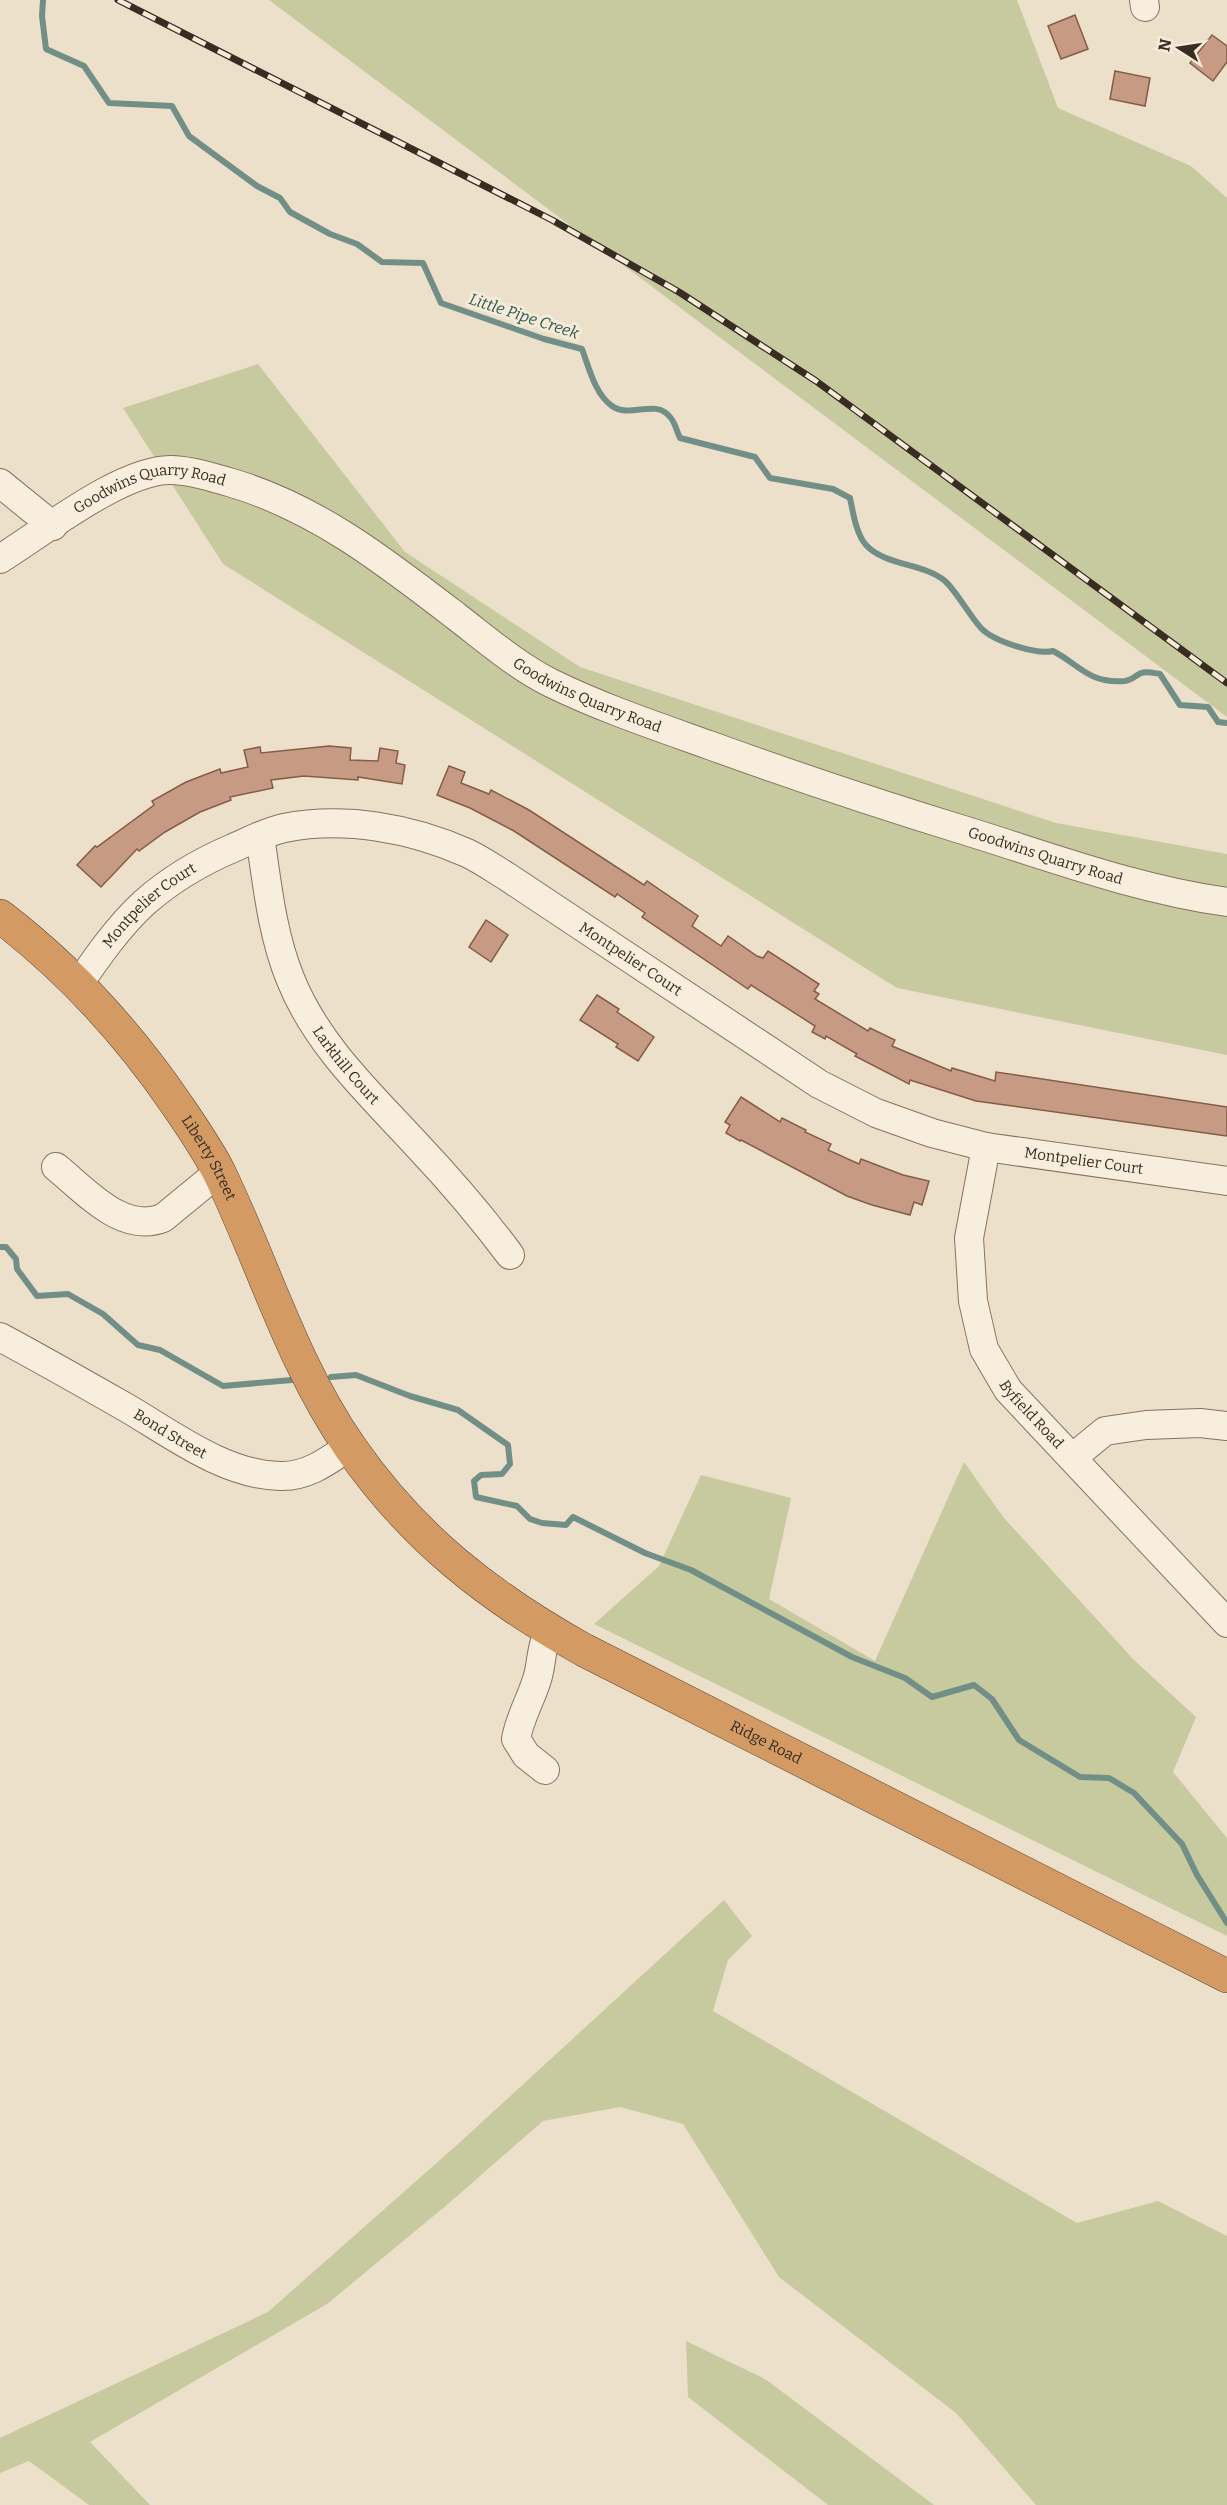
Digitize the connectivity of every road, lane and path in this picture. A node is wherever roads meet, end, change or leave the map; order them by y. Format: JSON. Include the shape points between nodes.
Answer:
{"nodes":[{"id":1,"x":0,"y":483,"type":"edge"},
{"id":2,"x":53,"y":526,"type":"junction"},
{"id":3,"x":0,"y":559,"type":"edge"},
{"id":4,"x":260,"y":836,"type":"junction"},
{"id":5,"x":1227,"y":902,"type":"edge"},
{"id":6,"x":0,"y":916,"type":"edge"},
{"id":7,"x":78,"y":985,"type":"junction"},
{"id":8,"x":986,"y":1147,"type":"junction"},
{"id":9,"x":56,"y":1167,"type":"dead end"},
{"id":10,"x":219,"y":1172,"type":"junction"},
{"id":11,"x":1227,"y":1180,"type":"edge"},
{"id":12,"x":510,"y":1255,"type":"dead end"},
{"id":13,"x":0,"y":1337,"type":"edge"},
{"id":14,"x":1227,"y":1426,"type":"edge"},
{"id":15,"x":350,"y":1446,"type":"junction"},
{"id":16,"x":1072,"y":1458,"type":"junction"},
{"id":17,"x":1227,"y":1623,"type":"edge"},
{"id":18,"x":549,"y":1630,"type":"junction"},
{"id":19,"x":545,"y":1770,"type":"dead end"},
{"id":20,"x":1227,"y":1976,"type":"edge"}],
"edges":[{"from":1,"to":2,"type":"street"},
{"from":2,"to":3,"type":"street","name":"Goodwins Quarry Road"},
{"from":2,"to":5,"type":"street","name":"Goodwins Quarry Road","via":[[98,495],[154,470],[206,475],[247,487],[305,512],[374,553],[520,664],[595,703],[828,787],[1093,872]]},
{"from":4,"to":7,"type":"street","name":"Montpelier Court","via":[[205,860],[158,891],[123,925]]},
{"from":4,"to":8,"type":"street","name":"Montpelier Court","via":[[283,828],[368,825],[404,831],[468,853],[819,1084],[876,1113]]},
{"from":4,"to":12,"type":"street","name":"Larkhill Court","via":[[276,933],[290,978],[308,1015],[329,1048],[474,1207]]},
{"from":6,"to":7,"type":"highway","name":"Liberty Street"},
{"from":7,"to":10,"type":"highway","name":"Liberty Street","via":[[155,1071]]},
{"from":8,"to":11,"type":"street","name":"Montpelier Court"},
{"from":8,"to":16,"type":"street","name":"Byfield Road","via":[[969,1238],[973,1301],[984,1349],[1008,1390]]},
{"from":9,"to":10,"type":"street","via":[[106,1208],[140,1223],[163,1218]]},
{"from":10,"to":15,"type":"highway","name":"Liberty Street","via":[[304,1370]]},
{"from":13,"to":15,"type":"street","name":"Bond Street","via":[[208,1455],[256,1473],[296,1475],[316,1468]]},
{"from":14,"to":16,"type":"street","via":[[1146,1425],[1105,1431]]},
{"from":15,"to":18,"type":"highway","name":"Ridge Road","via":[[398,1507],[441,1551],[494,1595]]},
{"from":16,"to":17,"type":"street","name":"Byfield Road"},
{"from":18,"to":19,"type":"street","via":[[516,1739],[526,1755]]},
{"from":18,"to":20,"type":"highway","name":"Ridge Road"}]}
